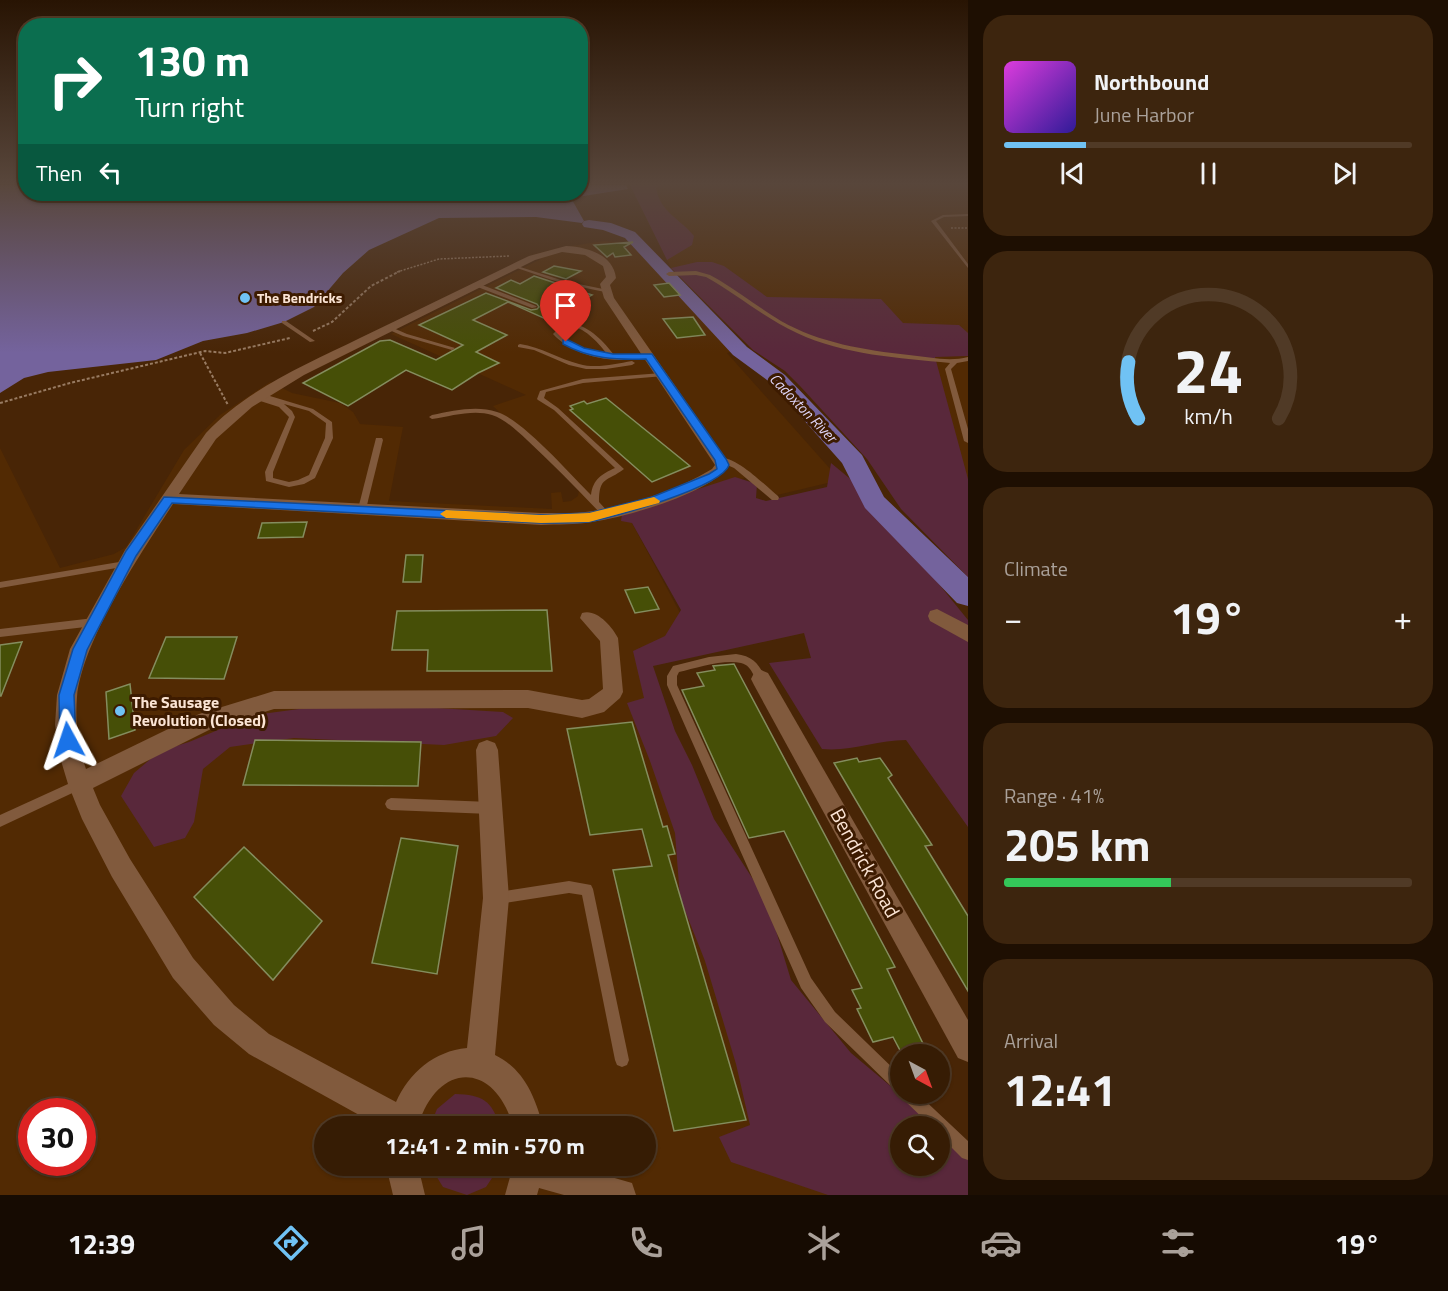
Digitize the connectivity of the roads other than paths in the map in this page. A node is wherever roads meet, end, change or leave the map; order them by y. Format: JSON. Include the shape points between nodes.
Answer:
{"nodes":[{"id":1,"x":948,"y":241,"type":"edge"},
{"id":2,"x":514,"y":261,"type":"junction"},
{"id":3,"x":968,"y":267,"type":"edge"},
{"id":4,"x":669,"y":274,"type":"dead end"},
{"id":5,"x":477,"y":285,"type":"junction"},
{"id":6,"x":605,"y":290,"type":"junction"},
{"id":7,"x":534,"y":307,"type":"dead end"},
{"id":8,"x":284,"y":322,"type":"dead end"},
{"id":9,"x":389,"y":328,"type":"junction"},
{"id":10,"x":312,"y":341,"type":"dead end"},
{"id":11,"x":520,"y":346,"type":"dead end"},
{"id":12,"x":452,"y":348,"type":"dead end"},
{"id":13,"x":613,"y":357,"type":"junction"},
{"id":14,"x":651,"y":359,"type":"junction"},
{"id":15,"x":968,"y":359,"type":"edge"},
{"id":16,"x":955,"y":362,"type":"junction"},
{"id":17,"x":662,"y":375,"type":"junction"},
{"id":18,"x":258,"y":397,"type":"junction"},
{"id":19,"x":432,"y":417,"type":"dead end"},
{"id":20,"x":379,"y":440,"type":"dead end"},
{"id":21,"x":968,"y":441,"type":"edge"},
{"id":22,"x":721,"y":459,"type":"junction"},
{"id":23,"x":752,"y":467,"type":"dead end"},
{"id":24,"x":742,"y":470,"type":"junction"},
{"id":25,"x":775,"y":498,"type":"dead end"},
{"id":26,"x":169,"y":499,"type":"junction"},
{"id":27,"x":594,"y":503,"type":"junction"},
{"id":28,"x":362,"y":509,"type":"junction"},
{"id":29,"x":606,"y":514,"type":"junction"},
{"id":30,"x":125,"y":564,"type":"junction"},
{"id":31,"x":0,"y":585,"type":"edge"},
{"id":32,"x":937,"y":616,"type":"dead end"},
{"id":33,"x":589,"y":618,"type":"dead end"},
{"id":34,"x":94,"y":622,"type":"junction"},
{"id":35,"x":0,"y":633,"type":"edge"},
{"id":36,"x":968,"y":634,"type":"edge"},
{"id":37,"x":761,"y":679,"type":"joint"},
{"id":38,"x":487,"y":750,"type":"dead end"},
{"id":39,"x":79,"y":784,"type":"junction"},
{"id":40,"x":391,"y":804,"type":"dead end"},
{"id":41,"x":490,"y":808,"type":"junction"},
{"id":42,"x":0,"y":821,"type":"edge"},
{"id":43,"x":496,"y":898,"type":"junction"},
{"id":44,"x":968,"y":1048,"type":"edge"},
{"id":45,"x":622,"y":1060,"type":"dead end"},
{"id":46,"x":480,"y":1064,"type":"junction"},
{"id":47,"x":890,"y":1075,"type":"edge"},
{"id":48,"x":918,"y":1104,"type":"edge"},
{"id":49,"x":387,"y":1116,"type":"edge"},
{"id":50,"x":406,"y":1116,"type":"edge"},
{"id":51,"x":525,"y":1116,"type":"edge"},
{"id":52,"x":968,"y":1152,"type":"edge"},
{"id":53,"x":404,"y":1176,"type":"edge"},
{"id":54,"x":526,"y":1177,"type":"edge"},
{"id":55,"x":409,"y":1195,"type":"edge"},
{"id":56,"x":620,"y":1195,"type":"edge"}],
"edges":[{"from":1,"to":3,"type":"lane"},
{"from":2,"to":5,"type":"street"},
{"from":2,"to":6,"type":"lane","via":[[563,282]]},
{"from":2,"to":6,"type":"street","via":[[564,249],[598,257],[611,274]]},
{"from":4,"to":16,"type":"lane","via":[[708,276],[782,324],[838,345]]},
{"from":5,"to":7,"type":"lane"},
{"from":5,"to":9,"type":"street"},
{"from":6,"to":14,"type":"street"},
{"from":8,"to":10,"type":"lane"},
{"from":9,"to":12,"type":"lane"},
{"from":9,"to":18,"type":"street"},
{"from":11,"to":14,"type":"lane","via":[[589,367]]},
{"from":13,"to":13,"type":"lane","via":[[581,350],[556,334],[569,325],[581,327]]},
{"from":13,"to":14,"type":"lane"},
{"from":14,"to":17,"type":"street"},
{"from":15,"to":16,"type":"lane"},
{"from":16,"to":21,"type":"lane","via":[[948,375]]},
{"from":17,"to":22,"type":"street"},
{"from":17,"to":27,"type":"lane","via":[[583,381],[543,391],[540,399],[556,409],[620,469],[601,478],[594,487]]},
{"from":18,"to":18,"type":"lane","via":[[311,410],[328,422],[329,438],[315,472],[308,479],[290,485],[270,479],[269,472],[292,417],[283,406]]},
{"from":18,"to":26,"type":"street","via":[[211,436]]},
{"from":19,"to":27,"type":"lane","via":[[483,411],[509,420]]},
{"from":20,"to":28,"type":"lane"},
{"from":22,"to":24,"type":"lane"},
{"from":22,"to":29,"type":"street","via":[[722,471],[713,477]]},
{"from":23,"to":24,"type":"lane"},
{"from":24,"to":25,"type":"lane"},
{"from":26,"to":28,"type":"street"},
{"from":26,"to":30,"type":"street"},
{"from":27,"to":29,"type":"lane"},
{"from":28,"to":29,"type":"street","via":[[541,519]]},
{"from":30,"to":31,"type":"lane"},
{"from":30,"to":34,"type":"street"},
{"from":32,"to":36,"type":"street"},
{"from":33,"to":39,"type":"street","via":[[609,638],[613,692],[591,709],[517,699],[274,700],[206,721]]},
{"from":34,"to":35,"type":"lane"},
{"from":34,"to":39,"type":"street","via":[[74,665],[67,695],[70,754]]},
{"from":37,"to":44,"type":"street","name":"Bendrick Road"},
{"from":37,"to":47,"type":"lane","via":[[753,665],[741,658],[676,669],[672,685],[806,983],[830,1017]]},
{"from":38,"to":41,"type":"street"},
{"from":39,"to":42,"type":"lane"},
{"from":39,"to":49,"type":"street","via":[[98,829],[121,868],[183,968],[210,1000],[259,1044]]},
{"from":40,"to":41,"type":"lane"},
{"from":41,"to":43,"type":"street"},
{"from":43,"to":45,"type":"lane","via":[[569,887],[587,889]]},
{"from":43,"to":46,"type":"street"},
{"from":46,"to":50,"type":"street","via":[[461,1062],[442,1068],[426,1081]]},
{"from":46,"to":51,"type":"street","via":[[503,1076],[521,1101]]},
{"from":48,"to":52,"type":"lane"},
{"from":53,"to":55,"type":"street"},
{"from":54,"to":56,"type":"street"}]}
